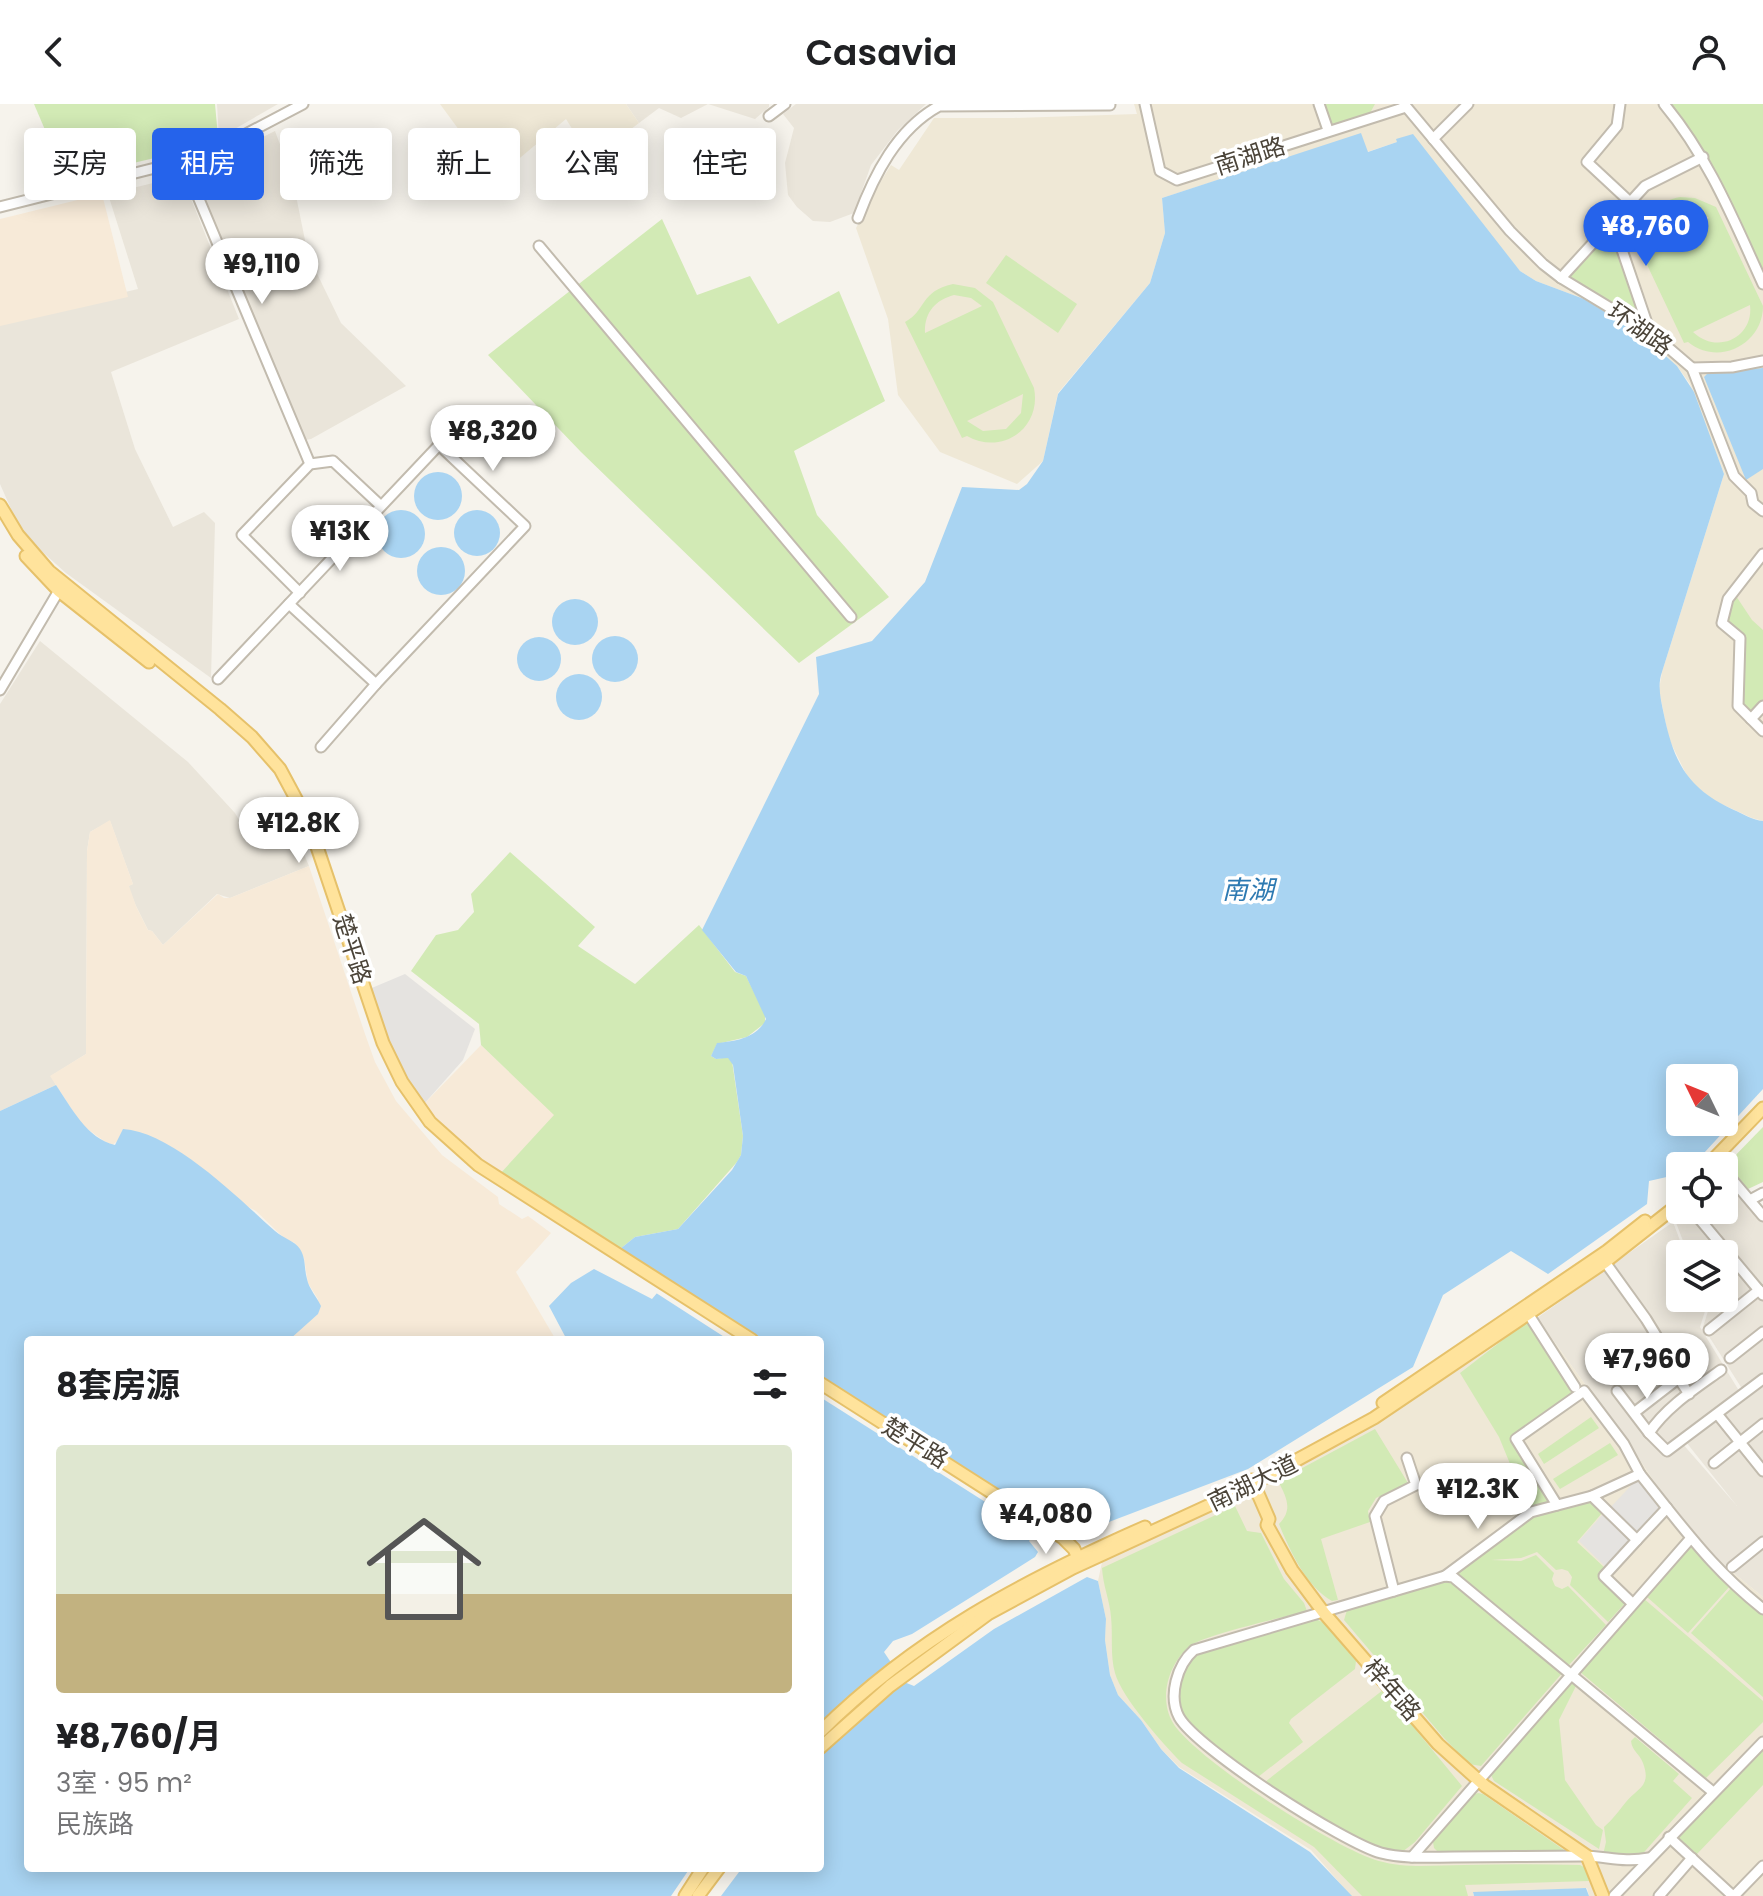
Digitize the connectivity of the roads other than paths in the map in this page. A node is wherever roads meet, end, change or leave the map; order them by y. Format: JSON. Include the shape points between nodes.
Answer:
{"nodes":[{"id":1,"x":303,"y":104,"type":"edge"},
{"id":2,"x":785,"y":104,"type":"edge"},
{"id":3,"x":1145,"y":104,"type":"edge"},
{"id":4,"x":1319,"y":104,"type":"edge"},
{"id":5,"x":1468,"y":104,"type":"edge"},
{"id":6,"x":1620,"y":104,"type":"edge"},
{"id":7,"x":1664,"y":104,"type":"edge"},
{"id":8,"x":939,"y":105,"type":"edge"},
{"id":9,"x":1110,"y":105,"type":"edge"},
{"id":10,"x":1405,"y":106,"type":"edge"},
{"id":11,"x":769,"y":116,"type":"dead end"},
{"id":12,"x":260,"y":128,"type":"edge"},
{"id":13,"x":1328,"y":130,"type":"junction"},
{"id":14,"x":1433,"y":139,"type":"junction"},
{"id":15,"x":1703,"y":157,"type":"junction"},
{"id":16,"x":152,"y":169,"type":"edge"},
{"id":17,"x":199,"y":200,"type":"edge"},
{"id":18,"x":1630,"y":202,"type":"junction"},
{"id":19,"x":0,"y":207,"type":"edge"},
{"id":20,"x":858,"y":218,"type":"dead end"},
{"id":21,"x":1610,"y":224,"type":"junction"},
{"id":22,"x":539,"y":246,"type":"dead end"},
{"id":23,"x":1561,"y":278,"type":"junction"},
{"id":24,"x":1763,"y":284,"type":"edge"},
{"id":25,"x":1650,"y":332,"type":"junction"},
{"id":26,"x":1763,"y":361,"type":"edge"},
{"id":27,"x":1692,"y":368,"type":"junction"},
{"id":28,"x":310,"y":464,"type":"junction"},
{"id":29,"x":0,"y":505,"type":"edge"},
{"id":30,"x":381,"y":506,"type":"junction"},
{"id":31,"x":1763,"y":511,"type":"edge"},
{"id":32,"x":0,"y":520,"type":"edge"},
{"id":33,"x":1763,"y":554,"type":"edge"},
{"id":34,"x":61,"y":587,"type":"junction"},
{"id":35,"x":300,"y":593,"type":"junction"},
{"id":36,"x":289,"y":604,"type":"junction"},
{"id":37,"x":851,"y":617,"type":"dead end"},
{"id":38,"x":218,"y":679,"type":"dead end"},
{"id":39,"x":376,"y":684,"type":"junction"},
{"id":40,"x":0,"y":690,"type":"edge"},
{"id":41,"x":1763,"y":706,"type":"edge"},
{"id":42,"x":1751,"y":719,"type":"junction"},
{"id":43,"x":1763,"y":731,"type":"edge"},
{"id":44,"x":321,"y":747,"type":"dead end"},
{"id":45,"x":1763,"y":1108,"type":"edge"},
{"id":46,"x":1763,"y":1118,"type":"edge"},
{"id":47,"x":1728,"y":1152,"type":"edge"},
{"id":48,"x":1730,"y":1152,"type":"edge"},
{"id":49,"x":1738,"y":1188,"type":"edge"},
{"id":50,"x":1763,"y":1193,"type":"edge"},
{"id":51,"x":1750,"y":1200,"type":"junction"},
{"id":52,"x":1666,"y":1204,"type":"edge"},
{"id":53,"x":1666,"y":1214,"type":"edge"},
{"id":54,"x":1763,"y":1216,"type":"edge"},
{"id":55,"x":558,"y":1221,"type":"junction"},
{"id":56,"x":1704,"y":1224,"type":"edge"},
{"id":57,"x":1605,"y":1262,"type":"junction"},
{"id":58,"x":1761,"y":1292,"type":"edge"},
{"id":59,"x":1529,"y":1315,"type":"junction"},
{"id":60,"x":1709,"y":1330,"type":"dead end"},
{"id":61,"x":1763,"y":1332,"type":"edge"},
{"id":62,"x":733,"y":1336,"type":"edge"},
{"id":63,"x":745,"y":1336,"type":"edge"},
{"id":64,"x":1730,"y":1358,"type":"dead end"},
{"id":65,"x":1721,"y":1370,"type":"dead end"},
{"id":66,"x":1679,"y":1378,"type":"junction"},
{"id":67,"x":1763,"y":1379,"type":"edge"},
{"id":68,"x":824,"y":1386,"type":"edge"},
{"id":69,"x":1575,"y":1387,"type":"dead end"},
{"id":70,"x":1617,"y":1391,"type":"dead end"},
{"id":71,"x":824,"y":1393,"type":"edge"},
{"id":72,"x":1689,"y":1394,"type":"junction"},
{"id":73,"x":1635,"y":1412,"type":"junction"},
{"id":74,"x":1718,"y":1415,"type":"junction"},
{"id":75,"x":1763,"y":1424,"type":"edge"},
{"id":76,"x":1649,"y":1433,"type":"junction"},
{"id":77,"x":1740,"y":1443,"type":"junction"},
{"id":78,"x":1407,"y":1458,"type":"dead end"},
{"id":79,"x":1714,"y":1463,"type":"dead end"},
{"id":80,"x":1763,"y":1470,"type":"edge"},
{"id":81,"x":1640,"y":1474,"type":"junction"},
{"id":82,"x":1253,"y":1482,"type":"junction"},
{"id":83,"x":1592,"y":1496,"type":"junction"},
{"id":84,"x":1557,"y":1505,"type":"junction"},
{"id":85,"x":1667,"y":1508,"type":"junction"},
{"id":86,"x":1038,"y":1526,"type":"junction"},
{"id":87,"x":1691,"y":1538,"type":"junction"},
{"id":88,"x":1637,"y":1540,"type":"junction"},
{"id":89,"x":1763,"y":1542,"type":"edge"},
{"id":90,"x":1076,"y":1562,"type":"junction"},
{"id":91,"x":1732,"y":1567,"type":"dead end"},
{"id":92,"x":1445,"y":1576,"type":"junction"},
{"id":93,"x":1394,"y":1591,"type":"junction"},
{"id":94,"x":1632,"y":1603,"type":"junction"},
{"id":95,"x":1763,"y":1609,"type":"edge"},
{"id":96,"x":1324,"y":1613,"type":"junction"},
{"id":97,"x":1571,"y":1672,"type":"junction"},
{"id":98,"x":897,"y":1673,"type":"junction"},
{"id":99,"x":824,"y":1729,"type":"edge"},
{"id":100,"x":1763,"y":1742,"type":"edge"},
{"id":101,"x":824,"y":1744,"type":"edge"},
{"id":102,"x":1477,"y":1780,"type":"junction"},
{"id":103,"x":1713,"y":1792,"type":"junction"},
{"id":104,"x":1669,"y":1837,"type":"junction"},
{"id":105,"x":1587,"y":1856,"type":"junction"},
{"id":106,"x":1412,"y":1857,"type":"junction"},
{"id":107,"x":1649,"y":1858,"type":"junction"},
{"id":108,"x":1692,"y":1858,"type":"junction"},
{"id":109,"x":1763,"y":1866,"type":"edge"},
{"id":110,"x":700,"y":1872,"type":"edge"},
{"id":111,"x":716,"y":1872,"type":"edge"},
{"id":112,"x":1723,"y":1886,"type":"junction"},
{"id":113,"x":1620,"y":1894,"type":"edge"},
{"id":114,"x":685,"y":1896,"type":"edge"},
{"id":115,"x":698,"y":1896,"type":"edge"},
{"id":116,"x":1603,"y":1896,"type":"edge"},
{"id":117,"x":1659,"y":1896,"type":"edge"},
{"id":118,"x":1714,"y":1896,"type":"edge"},
{"id":119,"x":1733,"y":1896,"type":"edge"}],
"edges":[{"from":1,"to":12,"type":"street"},
{"from":2,"to":11,"type":"street"},
{"from":3,"to":13,"type":"street","name":"南湖路","via":[[1160,171],[1177,180]]},
{"from":4,"to":13,"type":"street"},
{"from":5,"to":14,"type":"street"},
{"from":6,"to":18,"type":"street","via":[[1617,126],[1587,162]]},
{"from":7,"to":15,"type":"street"},
{"from":8,"to":9,"type":"street"},
{"from":8,"to":20,"type":"street","via":[[888,155]]},
{"from":10,"to":13,"type":"street","name":"南湖路"},
{"from":10,"to":14,"type":"street","name":"环湖路"},
{"from":14,"to":23,"type":"street","name":"环湖路","via":[[1510,231]]},
{"from":15,"to":18,"type":"street","via":[[1652,181]]},
{"from":15,"to":24,"type":"street"},
{"from":16,"to":19,"type":"street"},
{"from":17,"to":28,"type":"street"},
{"from":18,"to":21,"type":"street"},
{"from":21,"to":23,"type":"street"},
{"from":21,"to":25,"type":"street"},
{"from":22,"to":37,"type":"street"},
{"from":23,"to":25,"type":"street","name":"环湖路"},
{"from":25,"to":27,"type":"street","name":"环湖路"},
{"from":26,"to":27,"type":"street"},
{"from":27,"to":31,"type":"street","name":"环湖路","via":[[1734,477]]},
{"from":28,"to":30,"type":"street","via":[[333,461]]},
{"from":28,"to":35,"type":"street","via":[[242,535]]},
{"from":29,"to":34,"type":"main road","name":"楚平路"},
{"from":30,"to":35,"type":"street"},
{"from":30,"to":39,"type":"street","via":[[439,445],[525,526]]},
{"from":32,"to":34,"type":"main road","name":"楚平路","via":[[21,551]]},
{"from":33,"to":42,"type":"street","via":[[1728,599],[1722,623],[1740,638],[1738,704]]},
{"from":34,"to":40,"type":"street"},
{"from":34,"to":55,"type":"main road","name":"楚平路","via":[[236,732],[274,775],[308,839],[377,1045],[403,1095],[458,1158]]},
{"from":35,"to":36,"type":"street"},
{"from":36,"to":38,"type":"street"},
{"from":36,"to":39,"type":"street"},
{"from":39,"to":44,"type":"street"},
{"from":41,"to":42,"type":"street"},
{"from":42,"to":43,"type":"street"},
{"from":45,"to":47,"type":"main road"},
{"from":46,"to":48,"type":"main road"},
{"from":49,"to":51,"type":"street"},
{"from":50,"to":51,"type":"street"},
{"from":51,"to":54,"type":"street"},
{"from":52,"to":82,"type":"main road","name":"南湖大道","via":[[1607,1251],[1370,1412]]},
{"from":53,"to":57,"type":"main road","name":"南湖大道"},
{"from":55,"to":62,"type":"main road","name":"楚平路"},
{"from":55,"to":63,"type":"main road","name":"楚平路"},
{"from":56,"to":58,"type":"street"},
{"from":57,"to":59,"type":"main road","name":"南湖大道"},
{"from":57,"to":66,"type":"street"},
{"from":58,"to":60,"type":"street"},
{"from":59,"to":69,"type":"street"},
{"from":59,"to":82,"type":"main road","name":"南湖大道","via":[[1374,1418]]},
{"from":61,"to":64,"type":"street"},
{"from":65,"to":72,"type":"street"},
{"from":66,"to":72,"type":"street"},
{"from":66,"to":73,"type":"street"},
{"from":67,"to":74,"type":"street"},
{"from":68,"to":86,"type":"main road","name":"楚平路"},
{"from":70,"to":73,"type":"street"},
{"from":71,"to":86,"type":"main road","name":"楚平路"},
{"from":72,"to":76,"type":"street"},
{"from":73,"to":76,"type":"street"},
{"from":74,"to":76,"type":"street","via":[[1667,1451]]},
{"from":74,"to":77,"type":"street"},
{"from":75,"to":77,"type":"street"},
{"from":77,"to":79,"type":"street"},
{"from":77,"to":80,"type":"street"},
{"from":78,"to":93,"type":"street","via":[[1416,1485],[1384,1501],[1375,1516]]},
{"from":81,"to":83,"type":"street"},
{"from":81,"to":84,"type":"street","via":[[1584,1391],[1516,1439]]},
{"from":81,"to":85,"type":"street"},
{"from":82,"to":90,"type":"main road","name":"南湖大道"},
{"from":82,"to":96,"type":"main road","name":"梓年路","via":[[1268,1513],[1267,1525]]},
{"from":83,"to":84,"type":"street"},
{"from":83,"to":88,"type":"street"},
{"from":84,"to":92,"type":"street","via":[[1531,1512]]},
{"from":85,"to":87,"type":"street"},
{"from":85,"to":88,"type":"street"},
{"from":86,"to":90,"type":"main road","name":"楚平路","via":[[1070,1543]]},
{"from":87,"to":94,"type":"street"},
{"from":87,"to":95,"type":"street"},
{"from":88,"to":94,"type":"street","via":[[1604,1576]]},
{"from":89,"to":91,"type":"street"},
{"from":90,"to":98,"type":"main road","name":"南湖大道"},
{"from":92,"to":93,"type":"street"},
{"from":92,"to":97,"type":"street","via":[[1460,1582]]},
{"from":93,"to":96,"type":"street"},
{"from":94,"to":97,"type":"street"},
{"from":96,"to":102,"type":"main road","name":"梓年路","via":[[1438,1744]]},
{"from":96,"to":106,"type":"street","via":[[1194,1650],[1176,1679],[1177,1714],[1241,1771],[1340,1836],[1379,1853]]},
{"from":97,"to":102,"type":"street"},
{"from":97,"to":103,"type":"street"},
{"from":98,"to":99,"type":"main road","name":"南湖大道"},
{"from":98,"to":101,"type":"main road","name":"南湖大道"},
{"from":100,"to":103,"type":"street"},
{"from":102,"to":105,"type":"main road","name":"梓年路"},
{"from":102,"to":106,"type":"street"},
{"from":103,"to":104,"type":"street"},
{"from":104,"to":107,"type":"street"},
{"from":104,"to":108,"type":"street"},
{"from":105,"to":106,"type":"street"},
{"from":105,"to":107,"type":"street"},
{"from":105,"to":116,"type":"main road"},
{"from":107,"to":113,"type":"street"},
{"from":108,"to":112,"type":"street"},
{"from":108,"to":117,"type":"street"},
{"from":109,"to":119,"type":"street"},
{"from":110,"to":114,"type":"main road"},
{"from":111,"to":115,"type":"main road"},
{"from":112,"to":118,"type":"street"},
{"from":112,"to":119,"type":"street"}]}
